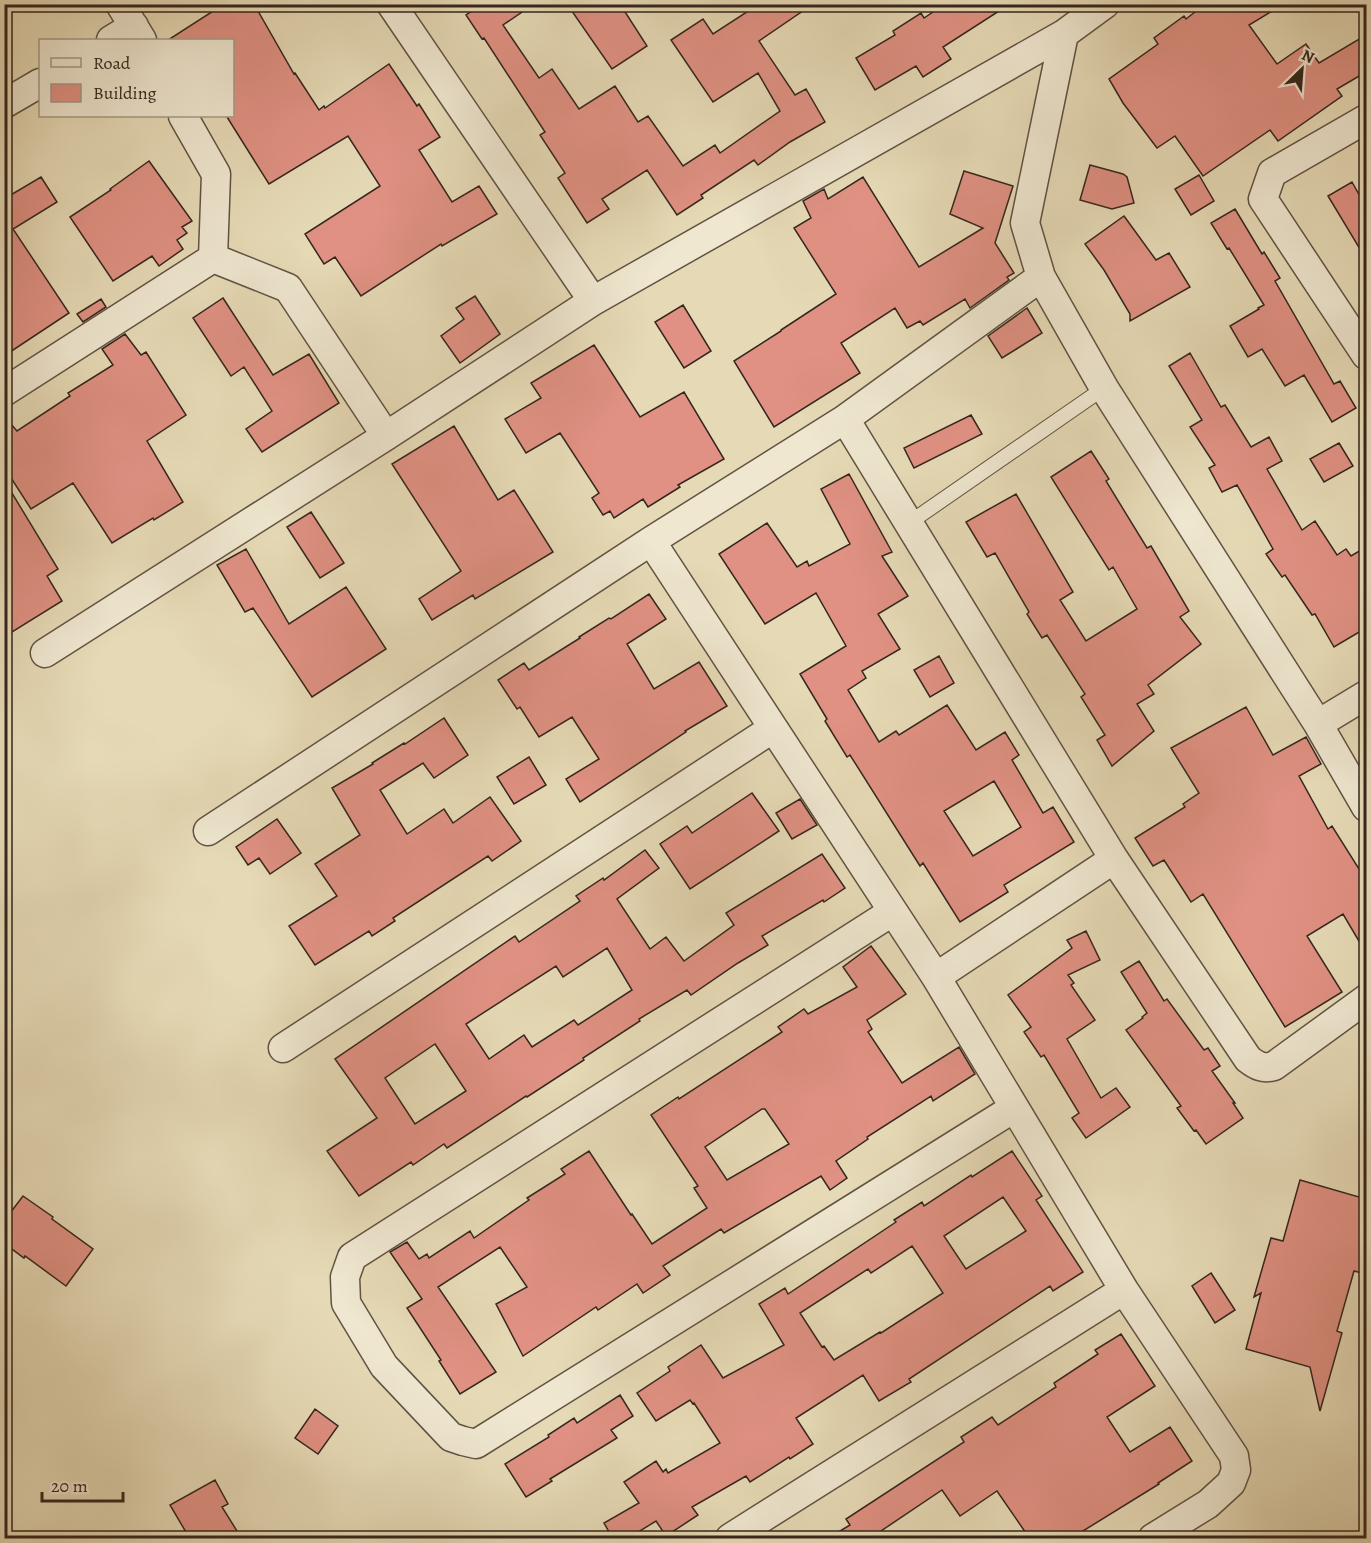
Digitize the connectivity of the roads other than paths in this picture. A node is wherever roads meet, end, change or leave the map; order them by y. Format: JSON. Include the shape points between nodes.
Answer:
{"nodes":[{"id":1,"x":391,"y":4,"type":"edge"},
{"id":2,"x":1105,"y":4,"type":"edge"},
{"id":3,"x":1064,"y":34,"type":"junction"},
{"id":4,"x":39,"y":84,"type":"edge"},
{"id":5,"x":4,"y":104,"type":"edge"},
{"id":6,"x":184,"y":117,"type":"edge"},
{"id":7,"x":1366,"y":119,"type":"edge"},
{"id":8,"x":213,"y":258,"type":"junction"},
{"id":9,"x":1041,"y":277,"type":"junction"},
{"id":10,"x":593,"y":301,"type":"junction"},
{"id":11,"x":1366,"y":355,"type":"edge"},
{"id":12,"x":1104,"y":388,"type":"junction"},
{"id":13,"x":4,"y":392,"type":"edge"},
{"id":14,"x":845,"y":419,"type":"junction"},
{"id":15,"x":386,"y":436,"type":"junction"},
{"id":16,"x":909,"y":523,"type":"junction"},
{"id":17,"x":651,"y":541,"type":"junction"},
{"id":18,"x":45,"y":652,"type":"dead end"},
{"id":19,"x":1366,"y":695,"type":"edge"},
{"id":20,"x":1318,"y":724,"type":"junction"},
{"id":21,"x":772,"y":729,"type":"junction"},
{"id":22,"x":1366,"y":807,"type":"edge"},
{"id":23,"x":208,"y":831,"type":"dead end"},
{"id":24,"x":1114,"y":859,"type":"junction"},
{"id":25,"x":892,"y":912,"type":"junction"},
{"id":26,"x":936,"y":977,"type":"junction"},
{"id":27,"x":1366,"y":999,"type":"edge"},
{"id":28,"x":283,"y":1048,"type":"dead end"},
{"id":29,"x":1014,"y":1108,"type":"junction"},
{"id":30,"x":1124,"y":1290,"type":"junction"},
{"id":31,"x":730,"y":1539,"type":"edge"},
{"id":32,"x":1153,"y":1539,"type":"edge"}],
"edges":[{"from":1,"to":10,"type":"street"},
{"from":2,"to":3,"type":"street"},
{"from":3,"to":9,"type":"street","via":[[1025,223]]},
{"from":3,"to":10,"type":"street"},
{"from":4,"to":5,"type":"street"},
{"from":6,"to":8,"type":"street","via":[[216,174]]},
{"from":7,"to":11,"type":"street","via":[[1272,173],[1263,199]]},
{"from":8,"to":13,"type":"street"},
{"from":8,"to":15,"type":"street","via":[[288,288]]},
{"from":9,"to":12,"type":"street"},
{"from":9,"to":14,"type":"street"},
{"from":10,"to":15,"type":"street"},
{"from":12,"to":16,"type":"lane"},
{"from":12,"to":20,"type":"street"},
{"from":14,"to":16,"type":"street"},
{"from":14,"to":17,"type":"street"},
{"from":15,"to":18,"type":"street"},
{"from":16,"to":24,"type":"street"},
{"from":17,"to":21,"type":"street"},
{"from":17,"to":23,"type":"street"},
{"from":19,"to":20,"type":"street"},
{"from":20,"to":22,"type":"street"},
{"from":21,"to":25,"type":"street"},
{"from":21,"to":28,"type":"street"},
{"from":24,"to":26,"type":"street"},
{"from":24,"to":27,"type":"street","via":[[1248,1059],[1259,1067],[1274,1066]]},
{"from":25,"to":26,"type":"street"},
{"from":25,"to":29,"type":"street","via":[[352,1257],[345,1277],[346,1303],[384,1366],[451,1437],[476,1444]]},
{"from":26,"to":29,"type":"street"},
{"from":29,"to":30,"type":"street"},
{"from":30,"to":31,"type":"street"},
{"from":30,"to":32,"type":"street","via":[[1234,1456],[1236,1470],[1231,1483],[1208,1504]]}]}
